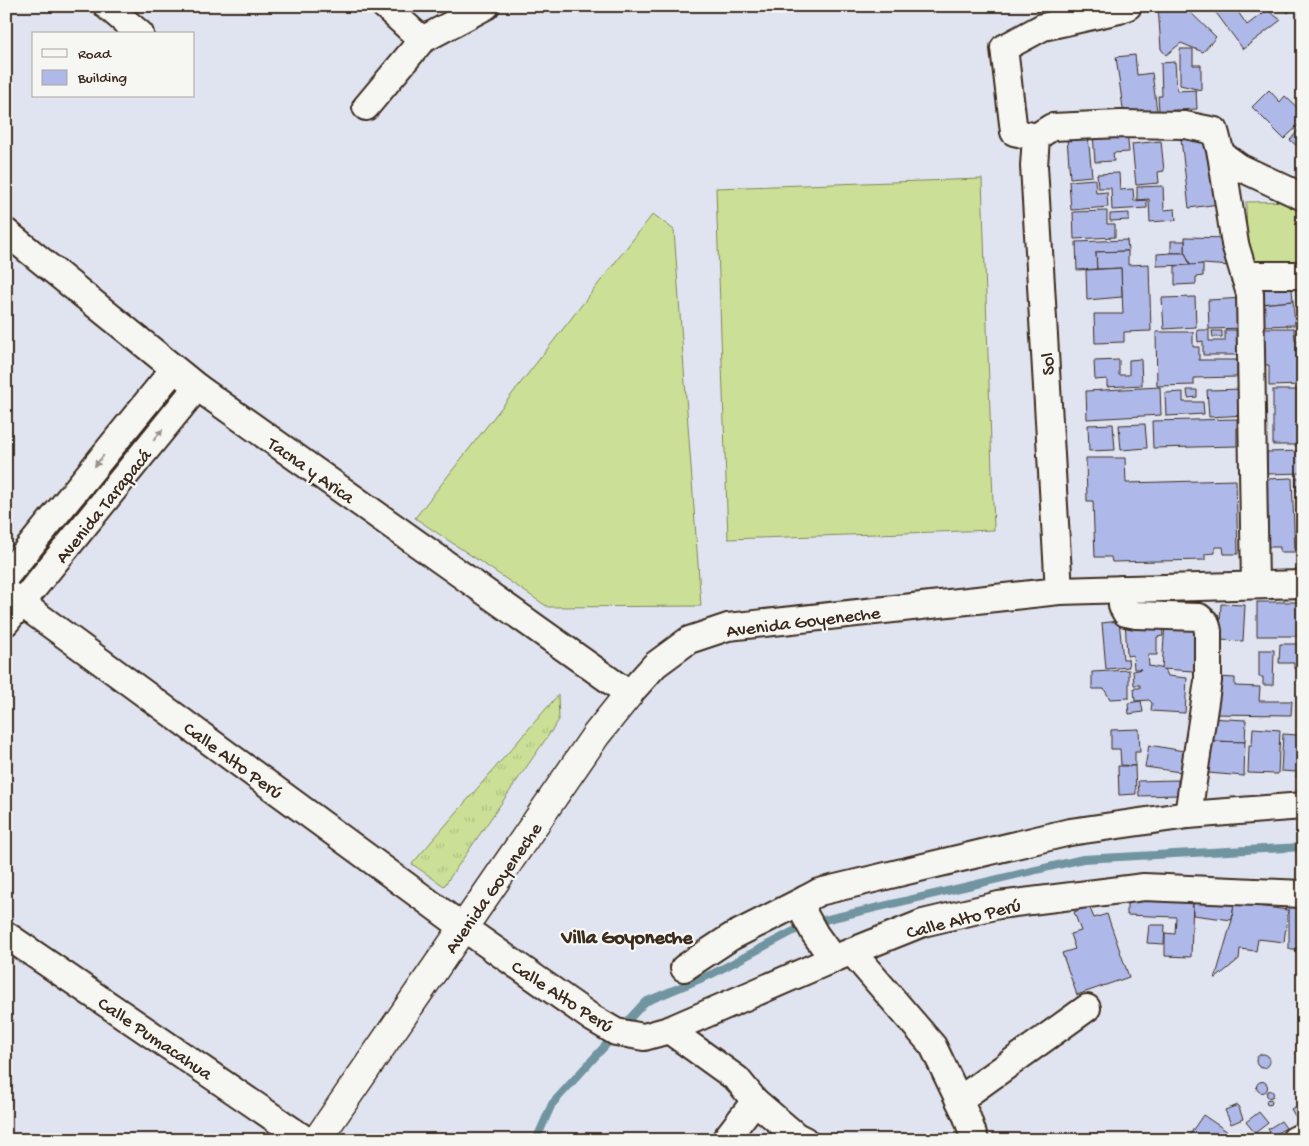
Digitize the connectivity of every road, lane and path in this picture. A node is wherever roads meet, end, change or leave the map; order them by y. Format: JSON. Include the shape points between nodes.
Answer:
{"nodes":[{"id":1,"x":107,"y":6,"type":"edge"},
{"id":2,"x":386,"y":6,"type":"edge"},
{"id":3,"x":486,"y":6,"type":"edge"},
{"id":4,"x":1128,"y":6,"type":"edge"},
{"id":5,"x":138,"y":32,"type":"edge"},
{"id":6,"x":422,"y":40,"type":"junction"},
{"id":7,"x":366,"y":108,"type":"dead end"},
{"id":8,"x":1036,"y":137,"type":"junction"},
{"id":9,"x":1221,"y":154,"type":"junction"},
{"id":10,"x":1303,"y":197,"type":"edge"},
{"id":11,"x":6,"y":232,"type":"edge"},
{"id":12,"x":1244,"y":275,"type":"junction"},
{"id":13,"x":1303,"y":276,"type":"edge"},
{"id":14,"x":174,"y":369,"type":"junction"},
{"id":15,"x":197,"y":387,"type":"junction"},
{"id":16,"x":6,"y":576,"type":"edge"},
{"id":17,"x":1256,"y":584,"type":"junction"},
{"id":18,"x":1303,"y":584,"type":"edge"},
{"id":19,"x":1122,"y":589,"type":"junction"},
{"id":20,"x":1059,"y":591,"type":"junction"},
{"id":21,"x":11,"y":606,"type":"edge"},
{"id":22,"x":628,"y":694,"type":"junction"},
{"id":23,"x":1303,"y":806,"type":"edge"},
{"id":24,"x":1188,"y":815,"type":"junction"},
{"id":25,"x":1303,"y":894,"type":"edge"},
{"id":26,"x":804,"y":905,"type":"junction"},
{"id":27,"x":464,"y":928,"type":"junction"},
{"id":28,"x":6,"y":935,"type":"edge"},
{"id":29,"x":843,"y":956,"type":"junction"},
{"id":30,"x":684,"y":968,"type":"dead end"},
{"id":31,"x":1087,"y":1008,"type":"dead end"},
{"id":32,"x":669,"y":1030,"type":"junction"},
{"id":33,"x":959,"y":1100,"type":"junction"},
{"id":34,"x":755,"y":1101,"type":"junction"},
{"id":35,"x":1303,"y":1136,"type":"edge"},
{"id":36,"x":306,"y":1140,"type":"edge"},
{"id":37,"x":317,"y":1140,"type":"edge"},
{"id":38,"x":725,"y":1140,"type":"edge"},
{"id":39,"x":804,"y":1140,"type":"edge"},
{"id":40,"x":975,"y":1140,"type":"edge"},
{"id":41,"x":1295,"y":1140,"type":"edge"}],
"edges":[{"from":1,"to":5,"type":"street"},
{"from":2,"to":6,"type":"street"},
{"from":3,"to":6,"type":"street"},
{"from":4,"to":8,"type":"street","via":[[1043,28],[1004,48],[1014,132]]},
{"from":6,"to":7,"type":"street"},
{"from":8,"to":9,"type":"street","via":[[1052,127],[1185,125],[1215,131]]},
{"from":8,"to":20,"type":"street","name":"Sol","via":[[1034,166]]},
{"from":9,"to":10,"type":"street","via":[[1240,167]]},
{"from":9,"to":12,"type":"street"},
{"from":11,"to":14,"type":"street","name":"Tacna y Arica"},
{"from":12,"to":13,"type":"street"},
{"from":12,"to":17,"type":"street","via":[[1250,294]]},
{"from":14,"to":15,"type":"street","name":"Tacna y Arica"},
{"from":14,"to":16,"type":"street","name":"Avenida Tarapacá","one_way":true},
{"from":21,"to":15,"type":"street","name":"Avenida Tarapacá","one_way":true},
{"from":15,"to":22,"type":"street","name":"Tacna y Arica"},
{"from":17,"to":18,"type":"street","name":"Avenida Goyeneche"},
{"from":17,"to":19,"type":"street","name":"Avenida Goyeneche"},
{"from":19,"to":20,"type":"street","name":"Avenida Goyeneche"},
{"from":19,"to":24,"type":"street","via":[[1122,606],[1126,613],[1199,617],[1206,623],[1208,681]]},
{"from":20,"to":22,"type":"street","name":"Avenida Goyeneche","via":[[728,627],[689,640],[654,665]]},
{"from":21,"to":27,"type":"street","name":"Calle Alto Perú"},
{"from":22,"to":27,"type":"main road","name":"Avenida Goyeneche","via":[[596,735]]},
{"from":23,"to":24,"type":"street"},
{"from":24,"to":26,"type":"street","via":[[1070,832],[819,892]]},
{"from":25,"to":29,"type":"street","name":"Calle Alto Perú","via":[[1144,887],[1009,903],[923,923]]},
{"from":26,"to":29,"type":"street","via":[[816,934]]},
{"from":26,"to":30,"type":"street","via":[[731,937]]},
{"from":27,"to":32,"type":"street","name":"Calle Alto Perú","via":[[616,1032],[644,1037]]},
{"from":27,"to":37,"type":"main road","name":"Avenida Goyeneche"},
{"from":28,"to":36,"type":"street","name":"Calle Pumacahua"},
{"from":29,"to":32,"type":"street","name":"Calle Alto Perú"},
{"from":29,"to":33,"type":"street","via":[[933,1046]]},
{"from":31,"to":33,"type":"street"},
{"from":32,"to":34,"type":"street","via":[[737,1079]]},
{"from":33,"to":40,"type":"street"},
{"from":34,"to":38,"type":"street"},
{"from":34,"to":39,"type":"street"},
{"from":35,"to":41,"type":"street"}]}
